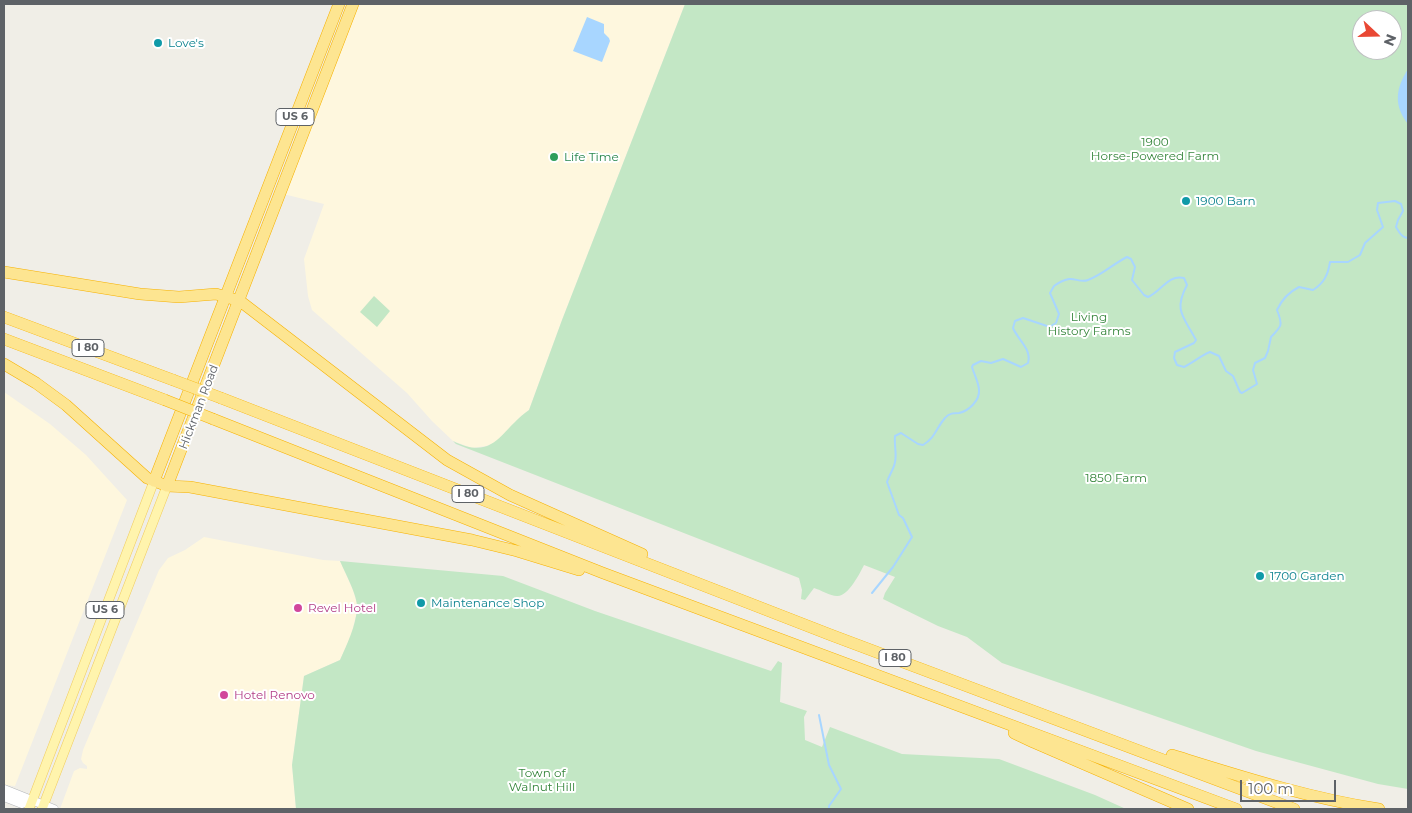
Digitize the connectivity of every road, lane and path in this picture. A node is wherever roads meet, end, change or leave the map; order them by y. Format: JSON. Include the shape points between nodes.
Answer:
{"nodes":[{"id":1,"x":339,"y":4,"type":"edge"},
{"id":2,"x":353,"y":4,"type":"edge"},
{"id":3,"x":4,"y":272,"type":"edge"},
{"id":4,"x":225,"y":296,"type":"junction"},
{"id":5,"x":240,"y":301,"type":"junction"},
{"id":6,"x":4,"y":317,"type":"edge"},
{"id":7,"x":4,"y":338,"type":"edge"},
{"id":8,"x":4,"y":364,"type":"edge"},
{"id":9,"x":154,"y":481,"type":"junction"},
{"id":10,"x":167,"y":486,"type":"junction"},
{"id":11,"x":603,"y":573,"type":"junction"},
{"id":12,"x":715,"y":590,"type":"junction"},
{"id":13,"x":970,"y":710,"type":"junction"},
{"id":14,"x":1075,"y":726,"type":"junction"},
{"id":15,"x":4,"y":789,"type":"edge"},
{"id":16,"x":4,"y":796,"type":"edge"},
{"id":17,"x":30,"y":805,"type":"edge"},
{"id":18,"x":43,"y":807,"type":"edge"},
{"id":19,"x":54,"y":809,"type":"edge"},
{"id":20,"x":1188,"y":809,"type":"edge"},
{"id":21,"x":1236,"y":809,"type":"edge"},
{"id":22,"x":1294,"y":809,"type":"edge"},
{"id":23,"x":1379,"y":809,"type":"edge"}],
"edges":[{"from":1,"to":4,"type":"highway","name":"Hickman Road","number":"US 6"},
{"from":2,"to":5,"type":"highway","name":"Hickman Road","number":"US 6"},
{"from":3,"to":4,"type":"highway","via":[[140,294]]},
{"from":4,"to":5,"type":"highway"},
{"from":4,"to":9,"type":"highway","name":"Hickman Road","number":"US 6"},
{"from":5,"to":10,"type":"highway","name":"Hickman Road","number":"US 6"},
{"from":5,"to":12,"type":"highway","via":[[447,460],[510,495]]},
{"from":6,"to":12,"type":"highway","number":"I 80","bridge":true},
{"from":7,"to":11,"type":"highway","number":"I 80","bridge":true},
{"from":8,"to":9,"type":"highway","via":[[66,405]]},
{"from":9,"to":10,"type":"highway"},
{"from":9,"to":17,"type":"main road","name":"Hickman Road","number":"US 6"},
{"from":10,"to":11,"type":"highway","via":[[190,487],[472,540],[577,570]]},
{"from":10,"to":18,"type":"main road","name":"Hickman Road","number":"US 6"},
{"from":11,"to":13,"type":"highway","number":"I 80"},
{"from":12,"to":14,"type":"highway","number":"I 80"},
{"from":13,"to":20,"type":"highway","via":[[1032,742]]},
{"from":13,"to":21,"type":"highway","number":"I 80"},
{"from":14,"to":22,"type":"highway","number":"I 80"},
{"from":14,"to":23,"type":"highway","via":[[1284,789]]},
{"from":15,"to":17,"type":"street","via":[[25,797]]},
{"from":16,"to":17,"type":"street"},
{"from":17,"to":18,"type":"street"},
{"from":18,"to":19,"type":"street"}]}
